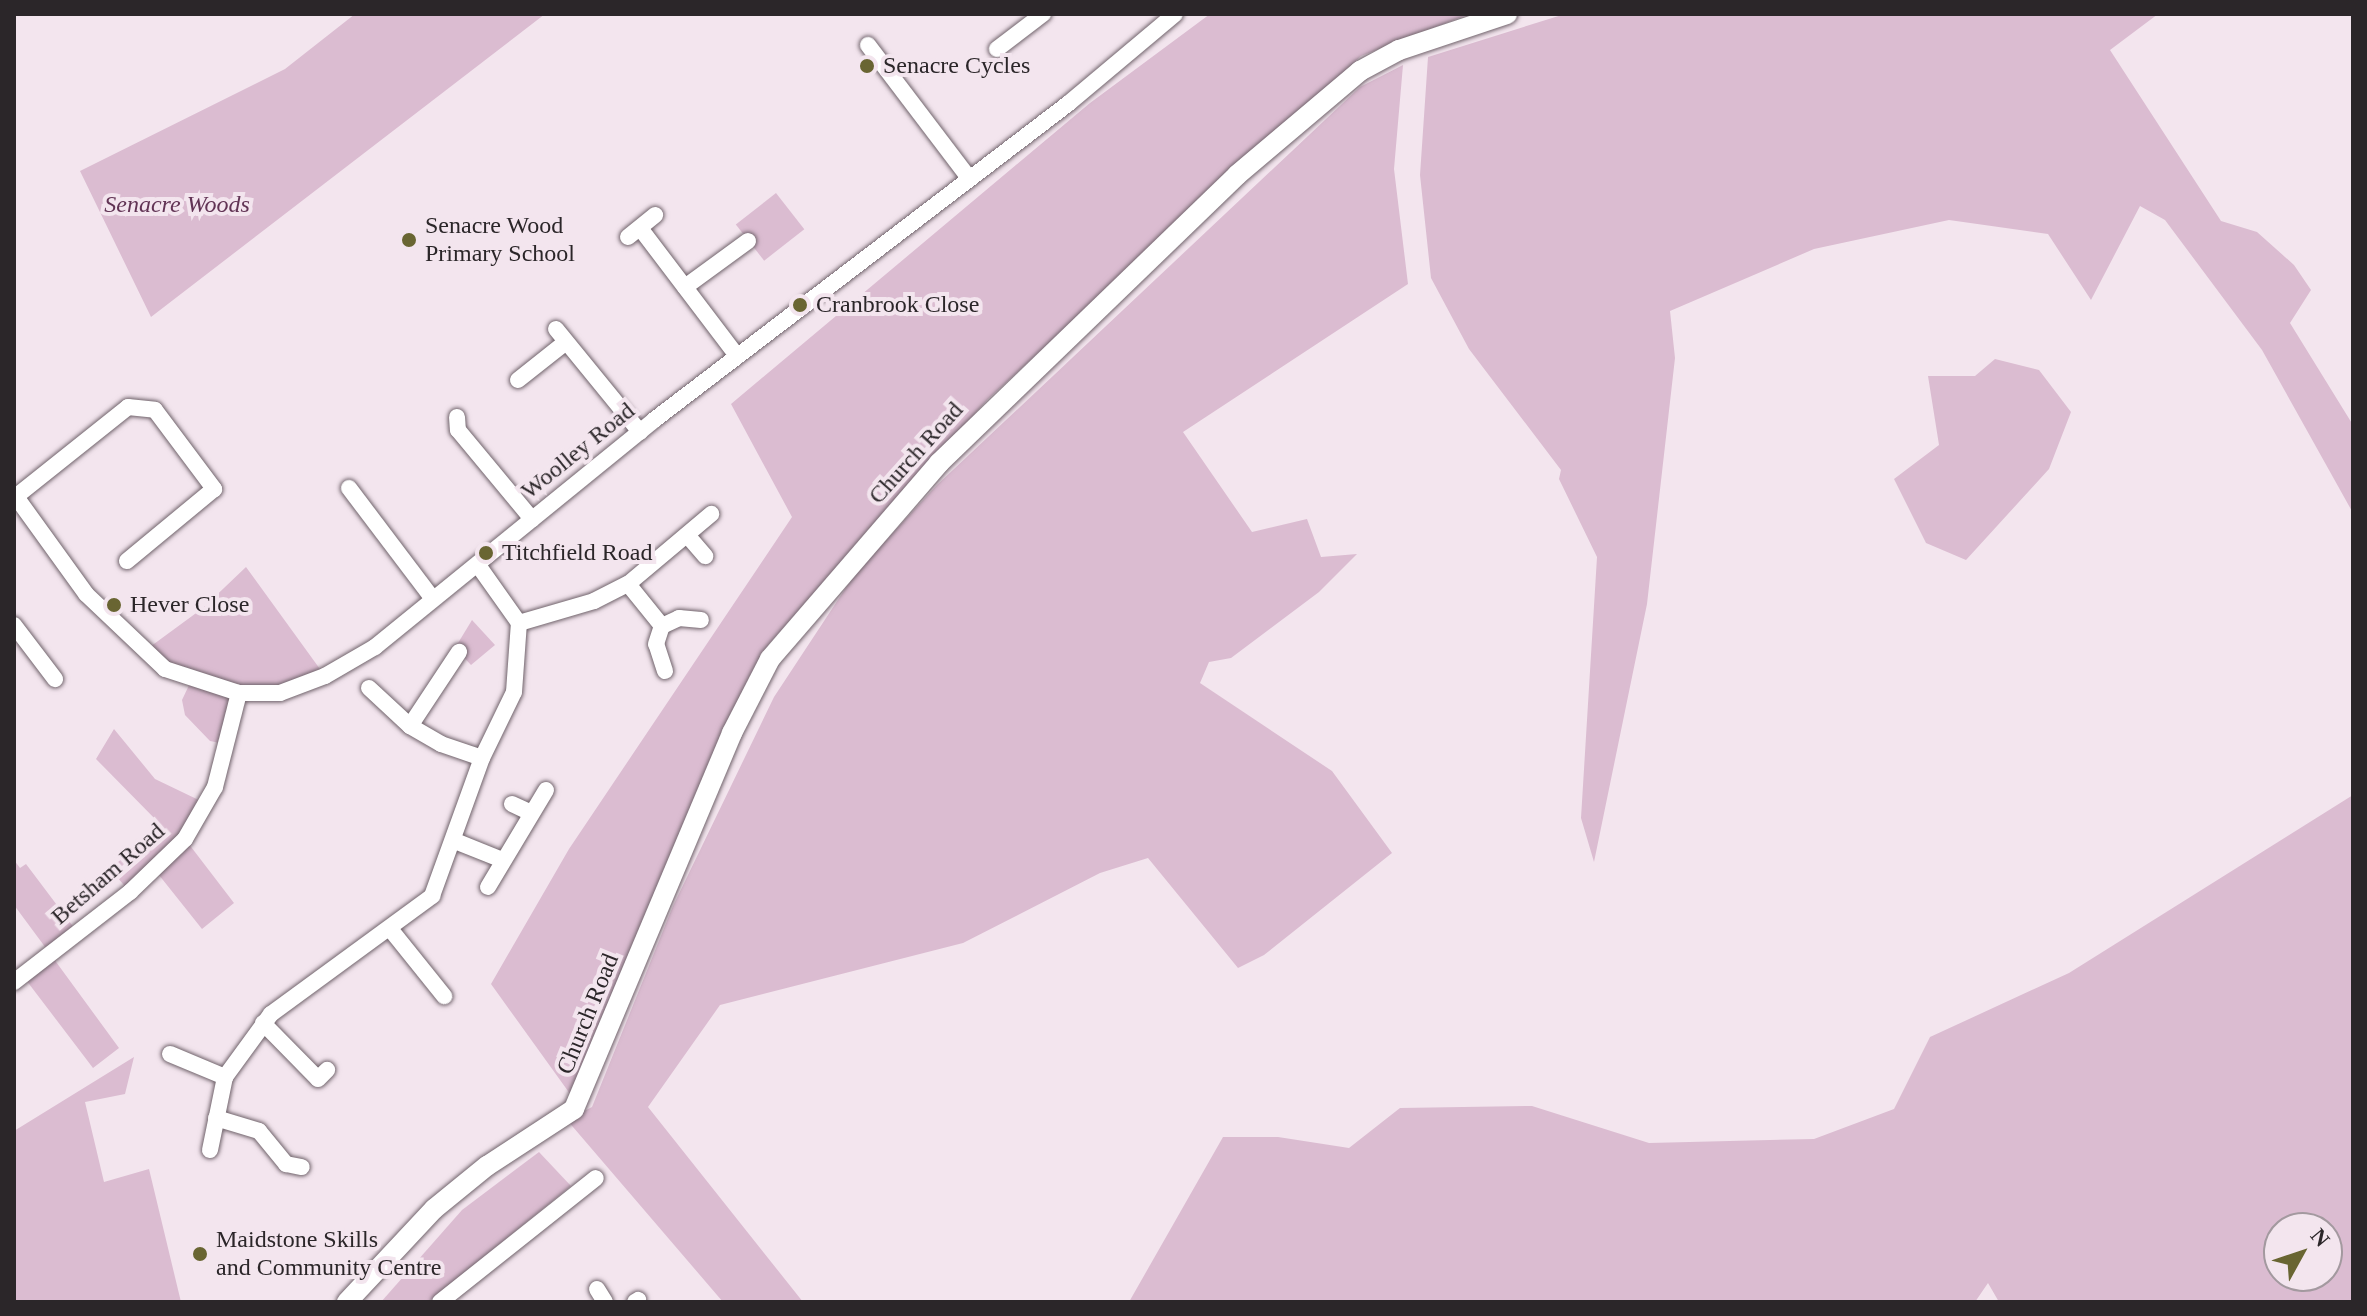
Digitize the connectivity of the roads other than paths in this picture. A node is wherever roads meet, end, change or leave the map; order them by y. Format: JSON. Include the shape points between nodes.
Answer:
{"nodes":[{"id":1,"x":1043,"y":14,"type":"edge"},
{"id":2,"x":1507,"y":14,"type":"edge"},
{"id":3,"x":1166,"y":17,"type":"edge"},
{"id":4,"x":868,"y":45,"type":"dead end"},
{"id":5,"x":997,"y":49,"type":"dead end"},
{"id":6,"x":969,"y":178,"type":"junction"},
{"id":7,"x":655,"y":215,"type":"dead end"},
{"id":8,"x":748,"y":241,"type":"dead end"},
{"id":9,"x":685,"y":287,"type":"junction"},
{"id":10,"x":737,"y":356,"type":"junction"},
{"id":11,"x":518,"y":380,"type":"dead end"},
{"id":12,"x":457,"y":417,"type":"dead end"},
{"id":13,"x":640,"y":432,"type":"junction"},
{"id":14,"x":349,"y":488,"type":"dead end"},
{"id":15,"x":15,"y":496,"type":"edge"},
{"id":16,"x":711,"y":514,"type":"dead end"},
{"id":17,"x":532,"y":519,"type":"junction"},
{"id":18,"x":687,"y":535,"type":"junction"},
{"id":19,"x":705,"y":556,"type":"dead end"},
{"id":20,"x":127,"y":561,"type":"dead end"},
{"id":21,"x":478,"y":565,"type":"junction"},
{"id":22,"x":628,"y":584,"type":"junction"},
{"id":23,"x":433,"y":599,"type":"junction"},
{"id":24,"x":701,"y":620,"type":"dead end"},
{"id":25,"x":519,"y":623,"type":"junction"},
{"id":26,"x":14,"y":625,"type":"edge"},
{"id":27,"x":662,"y":626,"type":"junction"},
{"id":28,"x":459,"y":652,"type":"dead end"},
{"id":29,"x":665,"y":671,"type":"dead end"},
{"id":30,"x":55,"y":679,"type":"dead end"},
{"id":31,"x":369,"y":688,"type":"dead end"},
{"id":32,"x":239,"y":693,"type":"junction"},
{"id":33,"x":410,"y":726,"type":"junction"},
{"id":34,"x":482,"y":758,"type":"junction"},
{"id":35,"x":546,"y":790,"type":"dead end"},
{"id":36,"x":512,"y":804,"type":"dead end"},
{"id":37,"x":531,"y":813,"type":"junction"},
{"id":38,"x":455,"y":841,"type":"junction"},
{"id":39,"x":500,"y":859,"type":"junction"},
{"id":40,"x":488,"y":887,"type":"dead end"},
{"id":41,"x":391,"y":930,"type":"junction"},
{"id":42,"x":14,"y":982,"type":"edge"},
{"id":43,"x":444,"y":996,"type":"dead end"},
{"id":44,"x":263,"y":1023,"type":"junction"},
{"id":45,"x":170,"y":1054,"type":"dead end"},
{"id":46,"x":327,"y":1070,"type":"dead end"},
{"id":47,"x":225,"y":1077,"type":"junction"},
{"id":48,"x":216,"y":1118,"type":"junction"},
{"id":49,"x":210,"y":1150,"type":"dead end"},
{"id":50,"x":302,"y":1167,"type":"dead end"},
{"id":51,"x":596,"y":1178,"type":"dead end"},
{"id":52,"x":347,"y":1302,"type":"edge"},
{"id":53,"x":441,"y":1302,"type":"edge"}],
"edges":[{"from":1,"to":5,"type":"street"},
{"from":2,"to":52,"type":"street","name":"Church Road","via":[[1399,50],[1360,71],[1237,175],[939,463],[770,659],[732,733],[574,1109],[487,1166],[434,1209]]},
{"from":3,"to":6,"type":"street","name":"Woolley Road"},
{"from":4,"to":6,"type":"street"},
{"from":6,"to":10,"type":"street","name":"Woolley Road"},
{"from":7,"to":9,"type":"street","via":[[634,233]]},
{"from":8,"to":9,"type":"street"},
{"from":9,"to":10,"type":"street"},
{"from":10,"to":13,"type":"street","name":"Woolley Road"},
{"from":11,"to":13,"type":"street","via":[[561,336]]},
{"from":12,"to":17,"type":"street","via":[[458,430]]},
{"from":13,"to":17,"type":"street","name":"Woolley Road"},
{"from":14,"to":23,"type":"street"},
{"from":15,"to":20,"type":"street","via":[[128,407],[155,410],[214,489]]},
{"from":15,"to":32,"type":"street","name":"Woolley Road","via":[[86,594],[143,652],[191,681]]},
{"from":16,"to":18,"type":"street"},
{"from":17,"to":21,"type":"street","name":"Woolley Road"},
{"from":18,"to":19,"type":"street"},
{"from":18,"to":22,"type":"street"},
{"from":21,"to":23,"type":"street","name":"Woolley Road"},
{"from":21,"to":25,"type":"street"},
{"from":22,"to":25,"type":"street","via":[[594,601]]},
{"from":22,"to":27,"type":"street"},
{"from":23,"to":32,"type":"street","name":"Woolley Road","via":[[375,647],[325,676],[280,693]]},
{"from":24,"to":27,"type":"street","via":[[679,618]]},
{"from":25,"to":34,"type":"street","via":[[514,692]]},
{"from":26,"to":30,"type":"street"},
{"from":27,"to":29,"type":"street","via":[[656,644]]},
{"from":28,"to":33,"type":"street"},
{"from":31,"to":33,"type":"street"},
{"from":32,"to":42,"type":"street","name":"Betsham Road","via":[[215,787],[185,839],[130,892]]},
{"from":33,"to":34,"type":"street"},
{"from":34,"to":38,"type":"street"},
{"from":35,"to":37,"type":"street"},
{"from":36,"to":37,"type":"street"},
{"from":37,"to":39,"type":"street"},
{"from":38,"to":39,"type":"street"},
{"from":38,"to":41,"type":"street","via":[[432,896]]},
{"from":39,"to":40,"type":"street"},
{"from":41,"to":43,"type":"street"},
{"from":41,"to":44,"type":"street"},
{"from":44,"to":46,"type":"street","via":[[318,1079]]},
{"from":44,"to":47,"type":"street"},
{"from":45,"to":47,"type":"street"},
{"from":47,"to":48,"type":"street"},
{"from":48,"to":49,"type":"street"},
{"from":48,"to":50,"type":"street","via":[[259,1131],[286,1164]]},
{"from":51,"to":53,"type":"street"}]}
